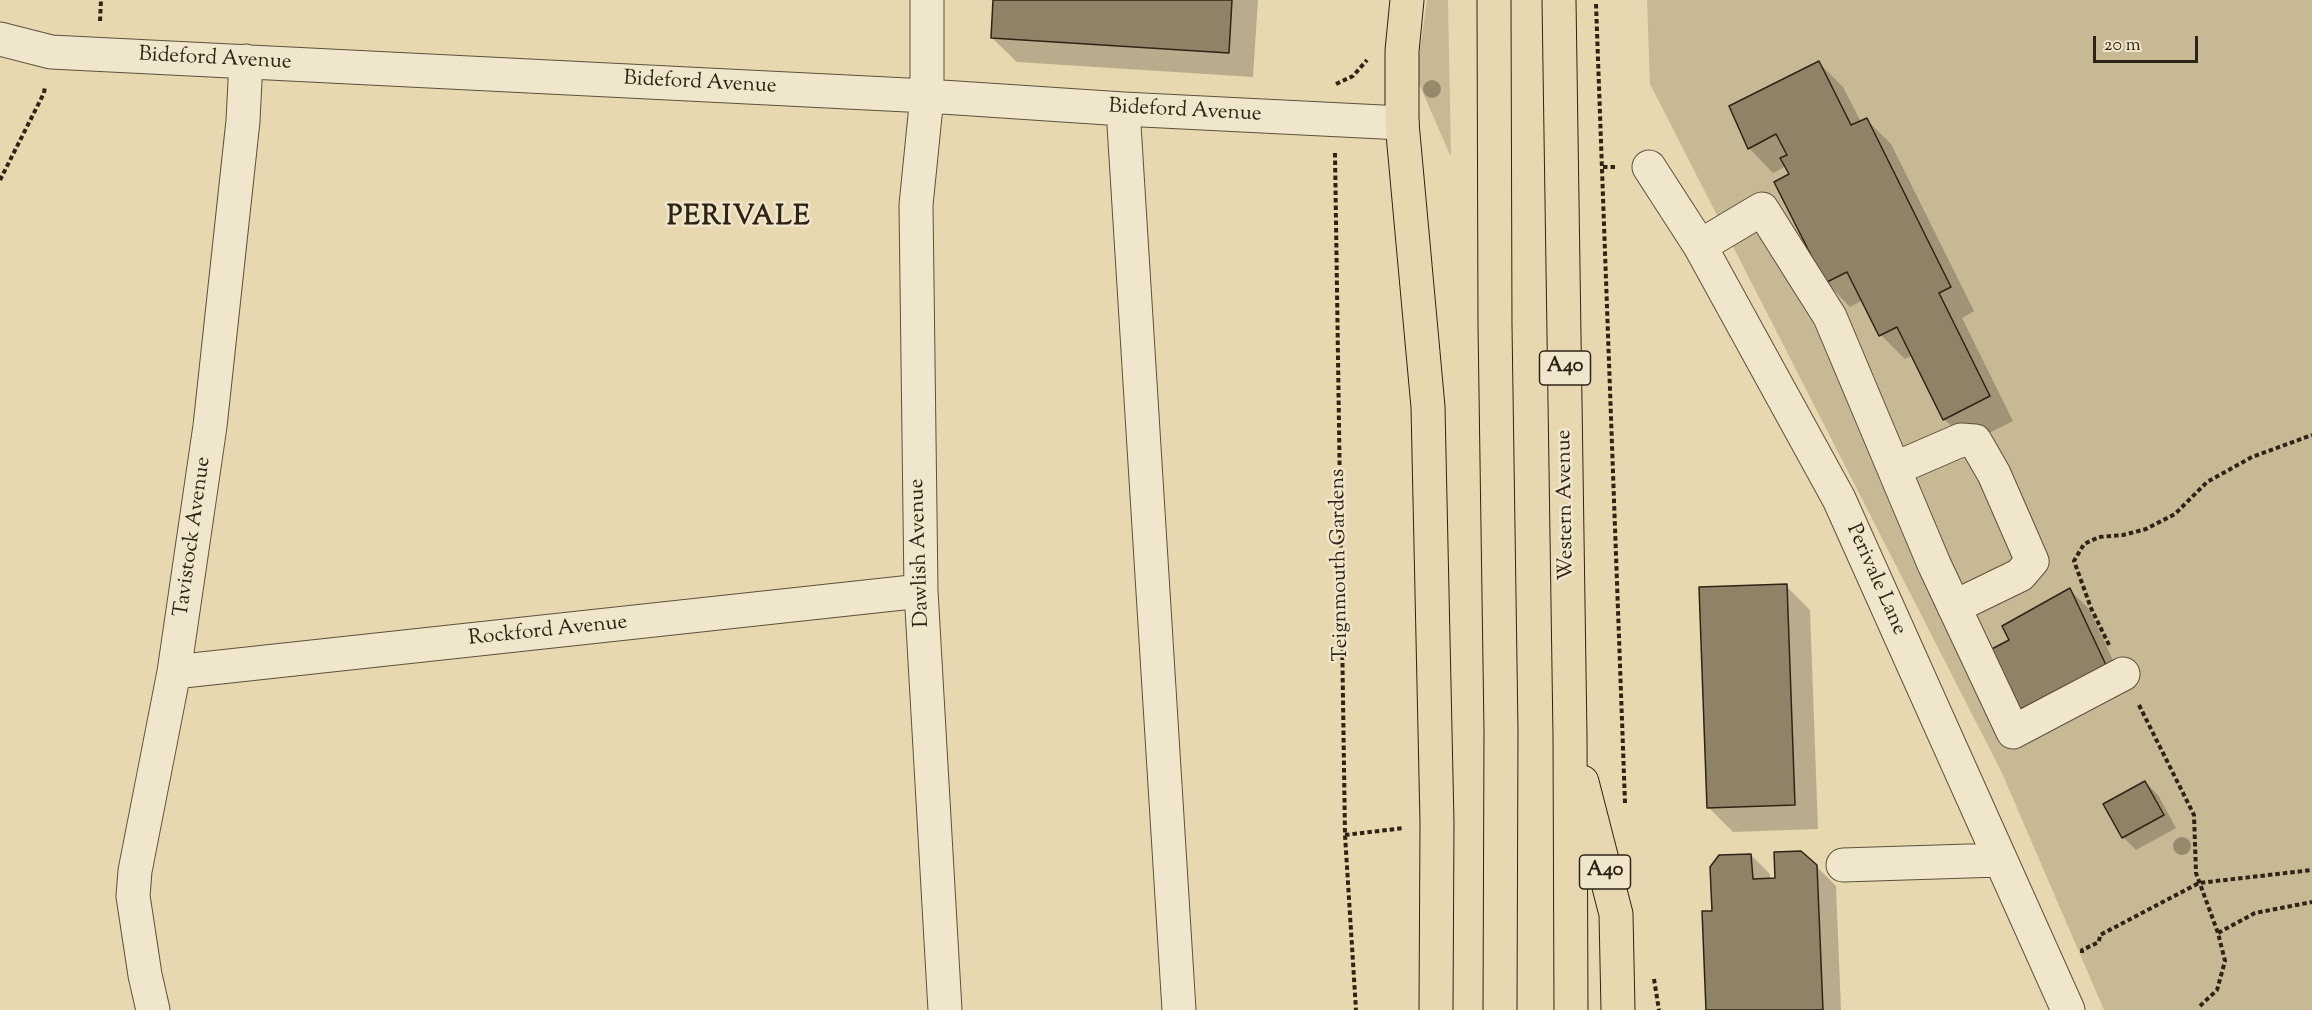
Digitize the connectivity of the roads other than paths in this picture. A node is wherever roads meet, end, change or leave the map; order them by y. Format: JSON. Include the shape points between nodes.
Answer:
{"nodes":[{"id":1,"x":927,"y":0,"type":"edge"},
{"id":2,"x":1407,"y":0,"type":"edge"},
{"id":3,"x":1494,"y":0,"type":"edge"},
{"id":4,"x":1559,"y":0,"type":"edge"},
{"id":5,"x":0,"y":39,"type":"edge"},
{"id":6,"x":246,"y":61,"type":"junction"},
{"id":7,"x":927,"y":96,"type":"junction"},
{"id":8,"x":1123,"y":109,"type":"junction"},
{"id":9,"x":1402,"y":123,"type":"junction"},
{"id":10,"x":1649,"y":167,"type":"dead end"},
{"id":11,"x":1700,"y":246,"type":"junction"},
{"id":12,"x":1894,"y":469,"type":"junction"},
{"id":13,"x":921,"y":591,"type":"junction"},
{"id":14,"x":1954,"y":607,"type":"junction"},
{"id":15,"x":174,"y":672,"type":"junction"},
{"id":16,"x":2123,"y":674,"type":"road end"},
{"id":17,"x":1570,"y":736,"type":"junction"},
{"id":18,"x":2000,"y":860,"type":"junction"},
{"id":19,"x":1843,"y":866,"type":"dead end"},
{"id":20,"x":1621,"y":1006,"type":"edge"},
{"id":21,"x":153,"y":1010,"type":"edge"},
{"id":22,"x":945,"y":1010,"type":"edge"},
{"id":23,"x":1179,"y":1010,"type":"edge"},
{"id":24,"x":1436,"y":1010,"type":"edge"},
{"id":25,"x":1500,"y":1010,"type":"edge"},
{"id":26,"x":1571,"y":1010,"type":"edge"},
{"id":27,"x":2068,"y":1010,"type":"edge"}],
"edges":[{"from":1,"to":7,"type":"street","name":"Dawlish Avenue"},
{"from":2,"to":9,"type":"main road"},
{"from":3,"to":25,"type":"main road"},
{"from":4,"to":17,"type":"main road","name":"Western Avenue","number":"A40"},
{"from":5,"to":6,"type":"street","name":"Bideford Avenue","via":[[51,52]]},
{"from":6,"to":7,"type":"street","name":"Bideford Avenue"},
{"from":6,"to":15,"type":"street","name":"Tavistock Avenue","via":[[210,426]]},
{"from":7,"to":8,"type":"street","name":"Bideford Avenue"},
{"from":7,"to":13,"type":"street","name":"Dawlish Avenue","via":[[916,204]]},
{"from":8,"to":9,"type":"street","name":"Bideford Avenue"},
{"from":8,"to":23,"type":"street"},
{"from":9,"to":24,"type":"main road","via":[[1428,406],[1437,823]]},
{"from":10,"to":11,"type":"street","name":"Perivale Lane"},
{"from":11,"to":12,"type":"street","via":[[1762,209],[1830,317]]},
{"from":11,"to":18,"type":"street","name":"Perivale Lane","via":[[1839,499]]},
{"from":12,"to":14,"type":"street"},
{"from":12,"to":14,"type":"street","via":[[1961,440],[1975,441],[1994,474],[2032,561],[2020,574]]},
{"from":13,"to":15,"type":"street","name":"Rockford Avenue"},
{"from":13,"to":22,"type":"street","name":"Dawlish Avenue"},
{"from":14,"to":16,"type":"street","via":[[2013,732]]},
{"from":15,"to":21,"type":"street","name":"Tavistock Avenue","via":[[134,887]]},
{"from":17,"to":20,"type":"main road","number":"A40","via":[[1616,914]]},
{"from":17,"to":26,"type":"main road","name":"Western Avenue","number":"A40"},
{"from":18,"to":19,"type":"street"},
{"from":18,"to":27,"type":"street","name":"Perivale Lane"}]}
